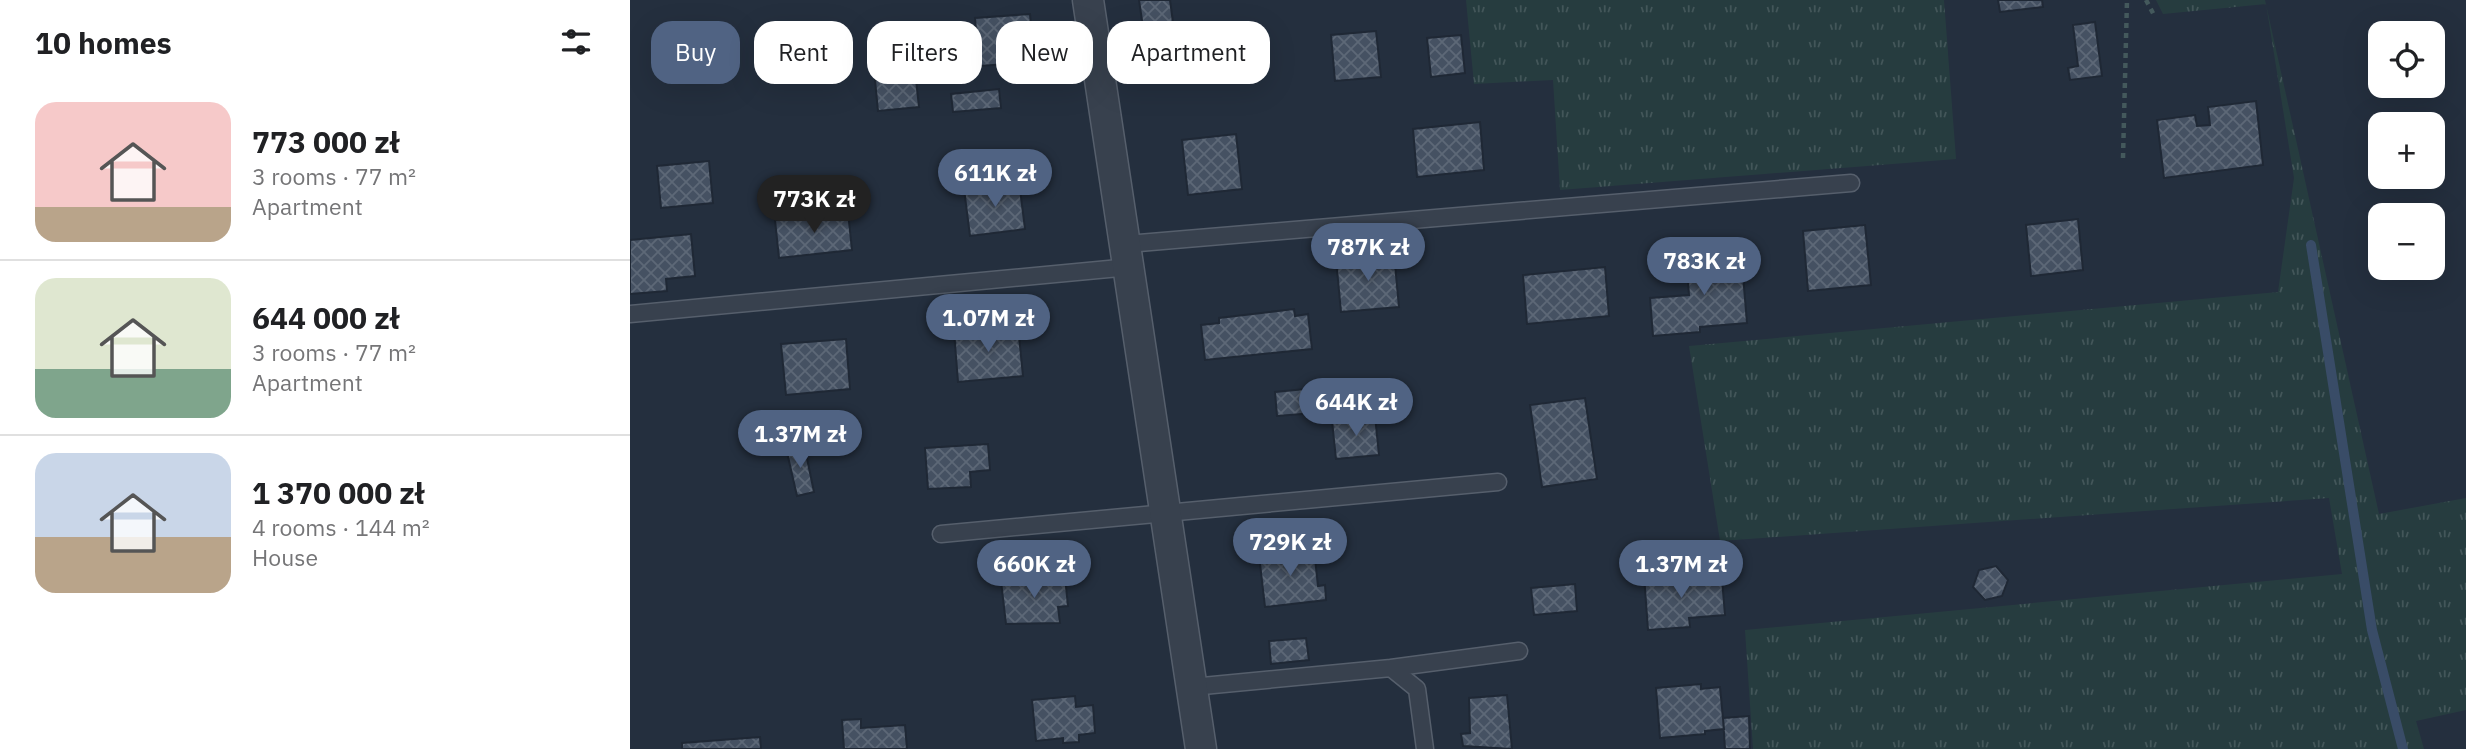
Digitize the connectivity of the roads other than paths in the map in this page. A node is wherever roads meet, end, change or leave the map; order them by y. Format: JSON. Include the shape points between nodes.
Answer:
{"nodes":[{"id":1,"x":1088,"y":0,"type":"edge"},
{"id":2,"x":1851,"y":183,"type":"dead end"},
{"id":3,"x":1128,"y":256,"type":"junction"},
{"id":4,"x":630,"y":314,"type":"edge"},
{"id":5,"x":1498,"y":482,"type":"dead end"},
{"id":6,"x":1165,"y":511,"type":"junction"},
{"id":7,"x":940,"y":534,"type":"dead end"},
{"id":8,"x":1519,"y":651,"type":"dead end"},
{"id":9,"x":1391,"y":668,"type":"junction"},
{"id":10,"x":1192,"y":687,"type":"junction"},
{"id":11,"x":1201,"y":749,"type":"edge"},
{"id":12,"x":1425,"y":749,"type":"edge"}],
"edges":[{"from":1,"to":3,"type":"street"},
{"from":2,"to":3,"type":"lane"},
{"from":3,"to":4,"type":"lane"},
{"from":3,"to":6,"type":"street"},
{"from":5,"to":6,"type":"lane"},
{"from":6,"to":7,"type":"lane"},
{"from":6,"to":10,"type":"street"},
{"from":8,"to":9,"type":"lane"},
{"from":9,"to":10,"type":"lane"},
{"from":9,"to":12,"type":"lane","via":[[1417,689]]},
{"from":10,"to":11,"type":"street"}]}
